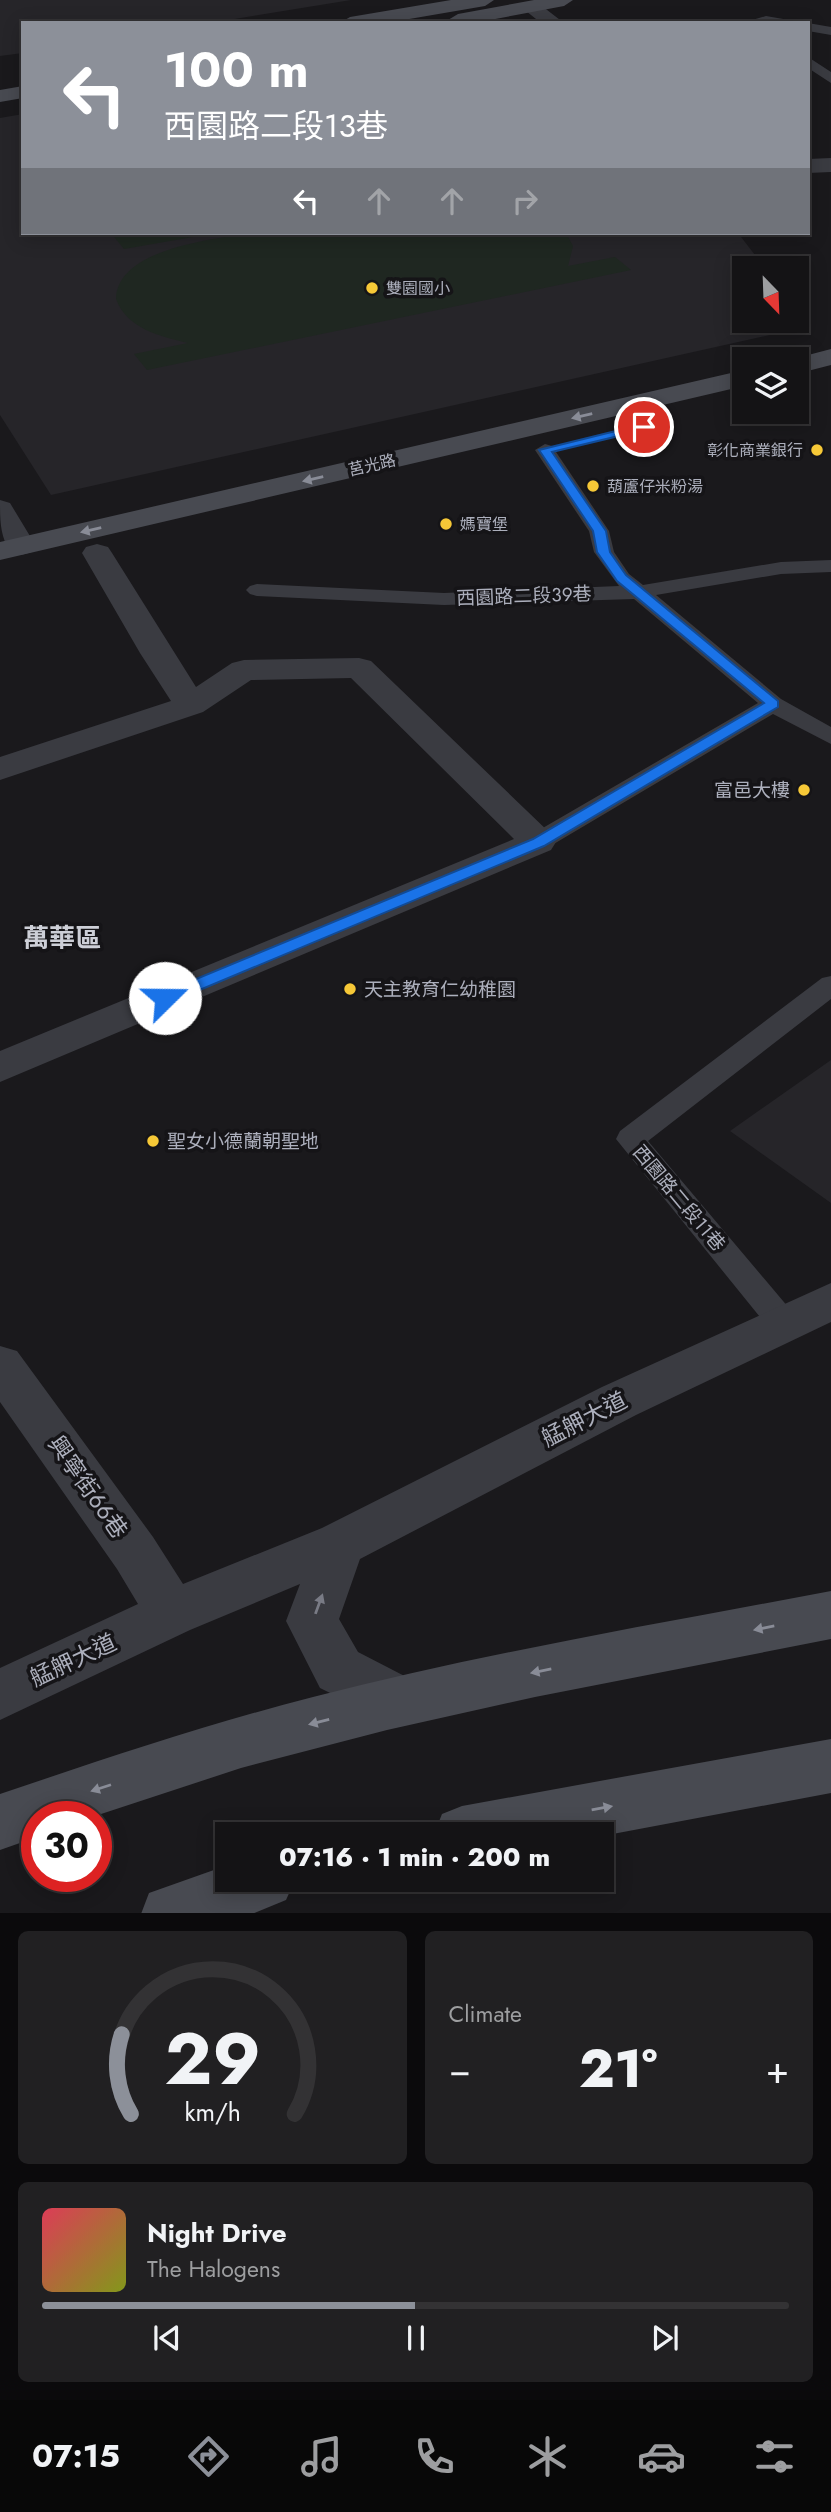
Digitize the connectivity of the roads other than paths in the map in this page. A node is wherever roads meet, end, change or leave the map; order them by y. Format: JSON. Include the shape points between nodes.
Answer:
{"nodes":[{"id":1,"x":485,"y":0,"type":"edge"},
{"id":2,"x":564,"y":0,"type":"edge"},
{"id":3,"x":531,"y":7,"type":"junction"},
{"id":4,"x":362,"y":21,"type":"edge"},
{"id":5,"x":453,"y":21,"type":"edge"},
{"id":6,"x":551,"y":21,"type":"edge"},
{"id":7,"x":810,"y":27,"type":"edge"},
{"id":8,"x":831,"y":31,"type":"edge"},
{"id":9,"x":810,"y":63,"type":"edge"},
{"id":10,"x":21,"y":73,"type":"edge"},
{"id":11,"x":0,"y":77,"type":"edge"},
{"id":12,"x":831,"y":79,"type":"edge"},
{"id":13,"x":21,"y":92,"type":"edge"},
{"id":14,"x":0,"y":96,"type":"edge"},
{"id":15,"x":831,"y":165,"type":"edge"},
{"id":16,"x":810,"y":166,"type":"edge"},
{"id":17,"x":831,"y":358,"type":"edge"},
{"id":18,"x":809,"y":375,"type":"edge"},
{"id":19,"x":732,"y":381,"type":"edge"},
{"id":20,"x":732,"y":407,"type":"edge"},
{"id":21,"x":545,"y":450,"type":"junction"},
{"id":22,"x":0,"y":509,"type":"edge"},
{"id":23,"x":11,"y":549,"type":"edge"},
{"id":24,"x":97,"y":552,"type":"junction"},
{"id":25,"x":831,"y":566,"type":"edge"},
{"id":26,"x":0,"y":575,"type":"edge"},
{"id":27,"x":257,"y":590,"type":"dead end"},
{"id":28,"x":638,"y":592,"type":"junction"},
{"id":29,"x":773,"y":704,"type":"junction"},
{"id":30,"x":191,"y":705,"type":"junction"},
{"id":31,"x":831,"y":737,"type":"edge"},
{"id":32,"x":0,"y":769,"type":"edge"},
{"id":33,"x":538,"y":842,"type":"junction"},
{"id":34,"x":831,"y":985,"type":"edge"},
{"id":35,"x":5,"y":1055,"type":"edge"},
{"id":36,"x":831,"y":1301,"type":"edge"},
{"id":37,"x":783,"y":1323,"type":"junction"},
{"id":38,"x":0,"y":1365,"type":"edge"},
{"id":39,"x":340,"y":1544,"type":"junction"},
{"id":40,"x":172,"y":1613,"type":"junction"},
{"id":41,"x":831,"y":1615,"type":"edge"},
{"id":42,"x":0,"y":1695,"type":"edge"},
{"id":43,"x":399,"y":1701,"type":"junction"},
{"id":44,"x":831,"y":1766,"type":"edge"},
{"id":45,"x":0,"y":1822,"type":"edge"},
{"id":46,"x":527,"y":1822,"type":"edge"},
{"id":47,"x":231,"y":1892,"type":"edge"},
{"id":48,"x":170,"y":1913,"type":"edge"}],
"edges":[{"from":1,"to":4,"type":"street"},
{"from":2,"to":3,"type":"street"},
{"from":3,"to":5,"type":"street"},
{"from":3,"to":6,"type":"street"},
{"from":7,"to":8,"type":"lane"},
{"from":9,"to":12,"type":"lane"},
{"from":10,"to":11,"type":"street"},
{"from":13,"to":14,"type":"street"},
{"from":15,"to":16,"type":"street"},
{"from":17,"to":18,"type":"street"},
{"from":19,"to":23,"type":"street","name":"莒光路","one_way":true},
{"from":20,"to":21,"type":"street","name":"莒光路"},
{"from":21,"to":24,"type":"street","name":"莒光路"},
{"from":21,"to":28,"type":"lane","via":[[599,531],[604,552]]},
{"from":22,"to":23,"type":"street"},
{"from":24,"to":26,"type":"street","name":"莒光路"},
{"from":24,"to":30,"type":"street"},
{"from":25,"to":28,"type":"lane","name":"西園路二段39巷","via":[[781,568]]},
{"from":27,"to":28,"type":"lane","name":"西園路二段39巷","via":[[444,600]]},
{"from":28,"to":29,"type":"lane"},
{"from":29,"to":31,"type":"lane"},
{"from":29,"to":33,"type":"lane"},
{"from":30,"to":32,"type":"street"},
{"from":30,"to":33,"type":"street","via":[[244,670],[359,668]]},
{"from":33,"to":35,"type":"street"},
{"from":34,"to":37,"type":"lane","name":"西園路二段11巷","via":[[630,1139]]},
{"from":36,"to":37,"type":"street","name":"艋舺大道"},
{"from":37,"to":39,"type":"street","name":"艋舺大道"},
{"from":38,"to":40,"type":"street","name":"興寧街66巷","via":[[135,1553]]},
{"from":39,"to":40,"type":"street","name":"艋舺大道"},
{"from":43,"to":39,"type":"street","one_way":true,"via":[[339,1670],[312,1620]]},
{"from":40,"to":42,"type":"street","name":"艋舺大道"},
{"from":41,"to":43,"type":"street","one_way":true},
{"from":43,"to":45,"type":"street","one_way":true,"via":[[240,1742]]},
{"from":46,"to":44,"type":"street","one_way":true},
{"from":47,"to":48,"type":"street"}]}
